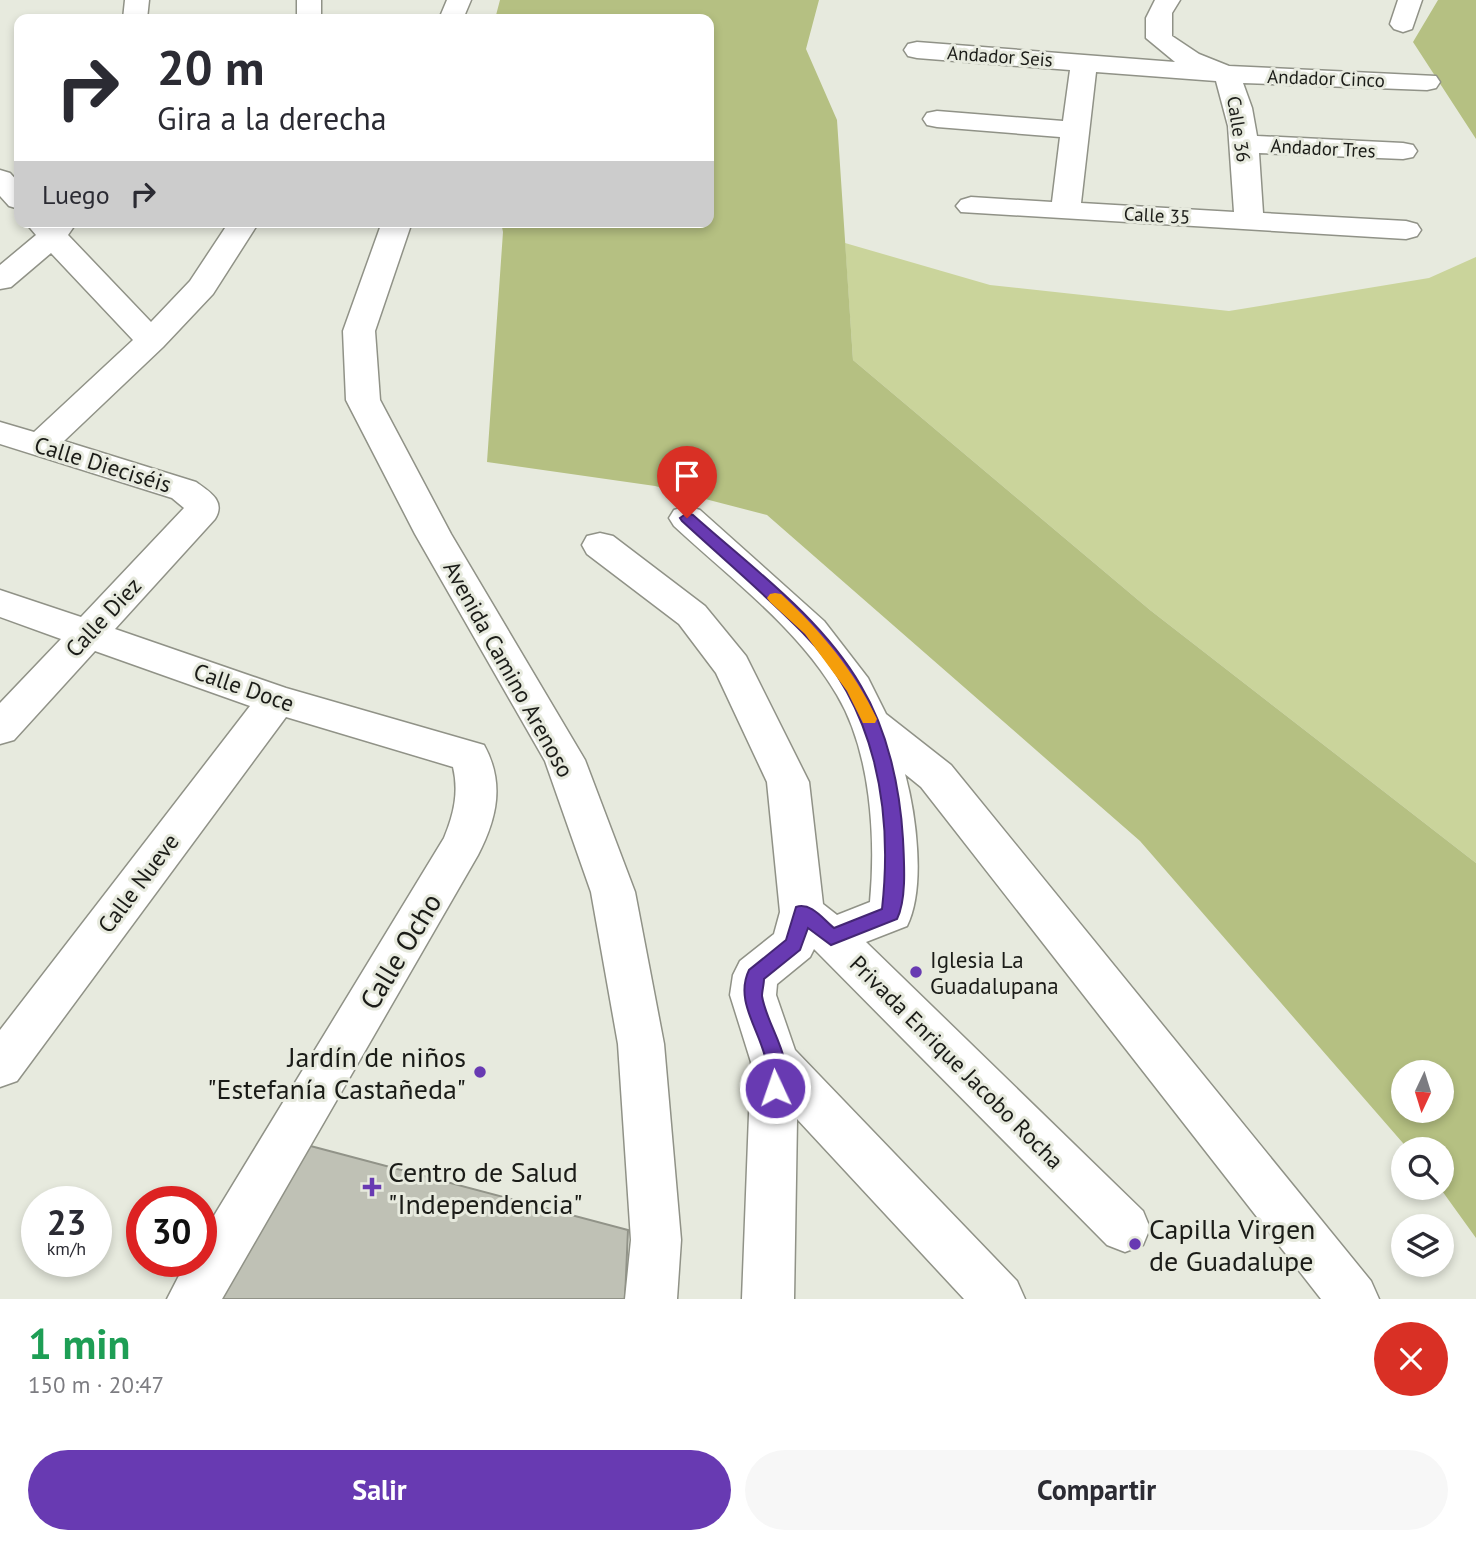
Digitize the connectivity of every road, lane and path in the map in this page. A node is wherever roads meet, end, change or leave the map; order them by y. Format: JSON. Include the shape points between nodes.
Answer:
{"nodes":[{"id":1,"x":1168,"y":0,"type":"edge"},
{"id":2,"x":916,"y":50,"type":"dead end"},
{"id":3,"x":1084,"y":61,"type":"junction"},
{"id":4,"x":1226,"y":74,"type":"junction"},
{"id":5,"x":1427,"y":82,"type":"dead end"},
{"id":6,"x":937,"y":119,"type":"dead end"},
{"id":7,"x":1074,"y":130,"type":"junction"},
{"id":8,"x":1244,"y":144,"type":"junction"},
{"id":9,"x":1403,"y":151,"type":"dead end"},
{"id":10,"x":0,"y":179,"type":"edge"},
{"id":11,"x":14,"y":194,"type":"edge"},
{"id":12,"x":971,"y":206,"type":"dead end"},
{"id":13,"x":1065,"y":211,"type":"junction"},
{"id":14,"x":1249,"y":220,"type":"junction"},
{"id":15,"x":51,"y":228,"type":"edge"},
{"id":16,"x":53,"y":228,"type":"edge"},
{"id":17,"x":240,"y":228,"type":"edge"},
{"id":18,"x":395,"y":228,"type":"edge"},
{"id":19,"x":1406,"y":230,"type":"dead end"},
{"id":20,"x":0,"y":279,"type":"edge"},
{"id":21,"x":152,"y":340,"type":"junction"},
{"id":22,"x":0,"y":433,"type":"edge"},
{"id":23,"x":41,"y":444,"type":"junction"},
{"id":24,"x":201,"y":503,"type":"joint"},
{"id":25,"x":687,"y":518,"type":"dead end"},
{"id":26,"x":600,"y":545,"type":"dead end"},
{"id":27,"x":0,"y":603,"type":"edge"},
{"id":28,"x":88,"y":632,"type":"junction"},
{"id":29,"x":277,"y":700,"type":"junction"},
{"id":30,"x":871,"y":723,"type":"junction"},
{"id":31,"x":0,"y":729,"type":"edge"},
{"id":32,"x":478,"y":776,"type":"joint"},
{"id":33,"x":817,"y":925,"type":"junction"},
{"id":34,"x":775,"y":1062,"type":"junction"},
{"id":35,"x":0,"y":1066,"type":"edge"},
{"id":36,"x":1125,"y":1228,"type":"dead end"},
{"id":37,"x":193,"y":1299,"type":"edge"},
{"id":38,"x":651,"y":1299,"type":"edge"},
{"id":39,"x":768,"y":1299,"type":"edge"},
{"id":40,"x":999,"y":1299,"type":"edge"},
{"id":41,"x":1353,"y":1299,"type":"edge"}],
"edges":[{"from":1,"to":4,"type":"street","name":"Calle 36","via":[[1157,21],[1159,38],[1194,64]]},
{"from":2,"to":3,"type":"street","name":"Andador Seis"},
{"from":3,"to":4,"type":"street","name":"Andador Seis"},
{"from":3,"to":7,"type":"street"},
{"from":4,"to":5,"type":"street","name":"Andador Cinco"},
{"from":4,"to":8,"type":"street","name":"Calle 36","via":[[1235,92]]},
{"from":6,"to":7,"type":"street"},
{"from":7,"to":13,"type":"street"},
{"from":8,"to":9,"type":"street","name":"Andador Tres"},
{"from":8,"to":14,"type":"street","name":"Calle 36"},
{"from":10,"to":11,"type":"street"},
{"from":12,"to":13,"type":"street","name":"Calle 35"},
{"from":13,"to":14,"type":"street","name":"Calle 35"},
{"from":14,"to":19,"type":"street","name":"Calle 35"},
{"from":15,"to":20,"type":"street"},
{"from":16,"to":21,"type":"street","via":[[124,314]]},
{"from":17,"to":21,"type":"street","via":[[202,287]]},
{"from":18,"to":38,"type":"street","name":"Avenida Camino Arenoso","via":[[359,331],[363,400],[433,534],[565,760],[614,892],[641,1044],[656,1240]]},
{"from":21,"to":23,"type":"street"},
{"from":22,"to":23,"type":"street","name":"Calle Dieciséis"},
{"from":23,"to":24,"type":"street","name":"Calle Dieciséis","via":[[184,490]]},
{"from":24,"to":28,"type":"street","name":"Calle Diez","via":[[202,511]]},
{"from":25,"to":30,"type":"street","via":[[811,631],[854,688]]},
{"from":26,"to":33,"type":"street","via":[[692,615],[732,666],[789,782]]},
{"from":27,"to":28,"type":"street","name":"Calle Doce"},
{"from":28,"to":29,"type":"street","name":"Calle Doce"},
{"from":28,"to":31,"type":"street","name":"Calle Diez"},
{"from":29,"to":32,"type":"street","name":"Calle Doce","via":[[470,756]]},
{"from":29,"to":35,"type":"street","name":"Calle Nueve"},
{"from":30,"to":33,"type":"street","via":[[892,801],[895,868],[891,914]]},
{"from":30,"to":41,"type":"street","via":[[936,776]]},
{"from":32,"to":37,"type":"street","name":"Calle Ocho","via":[[477,809],[463,844]]},
{"from":33,"to":34,"type":"street","via":[[756,975],[753,995]]},
{"from":33,"to":36,"type":"street","name":"Privada Enrique Jacobo Rocha"},
{"from":34,"to":39,"type":"street"},
{"from":34,"to":40,"type":"street"}]}
